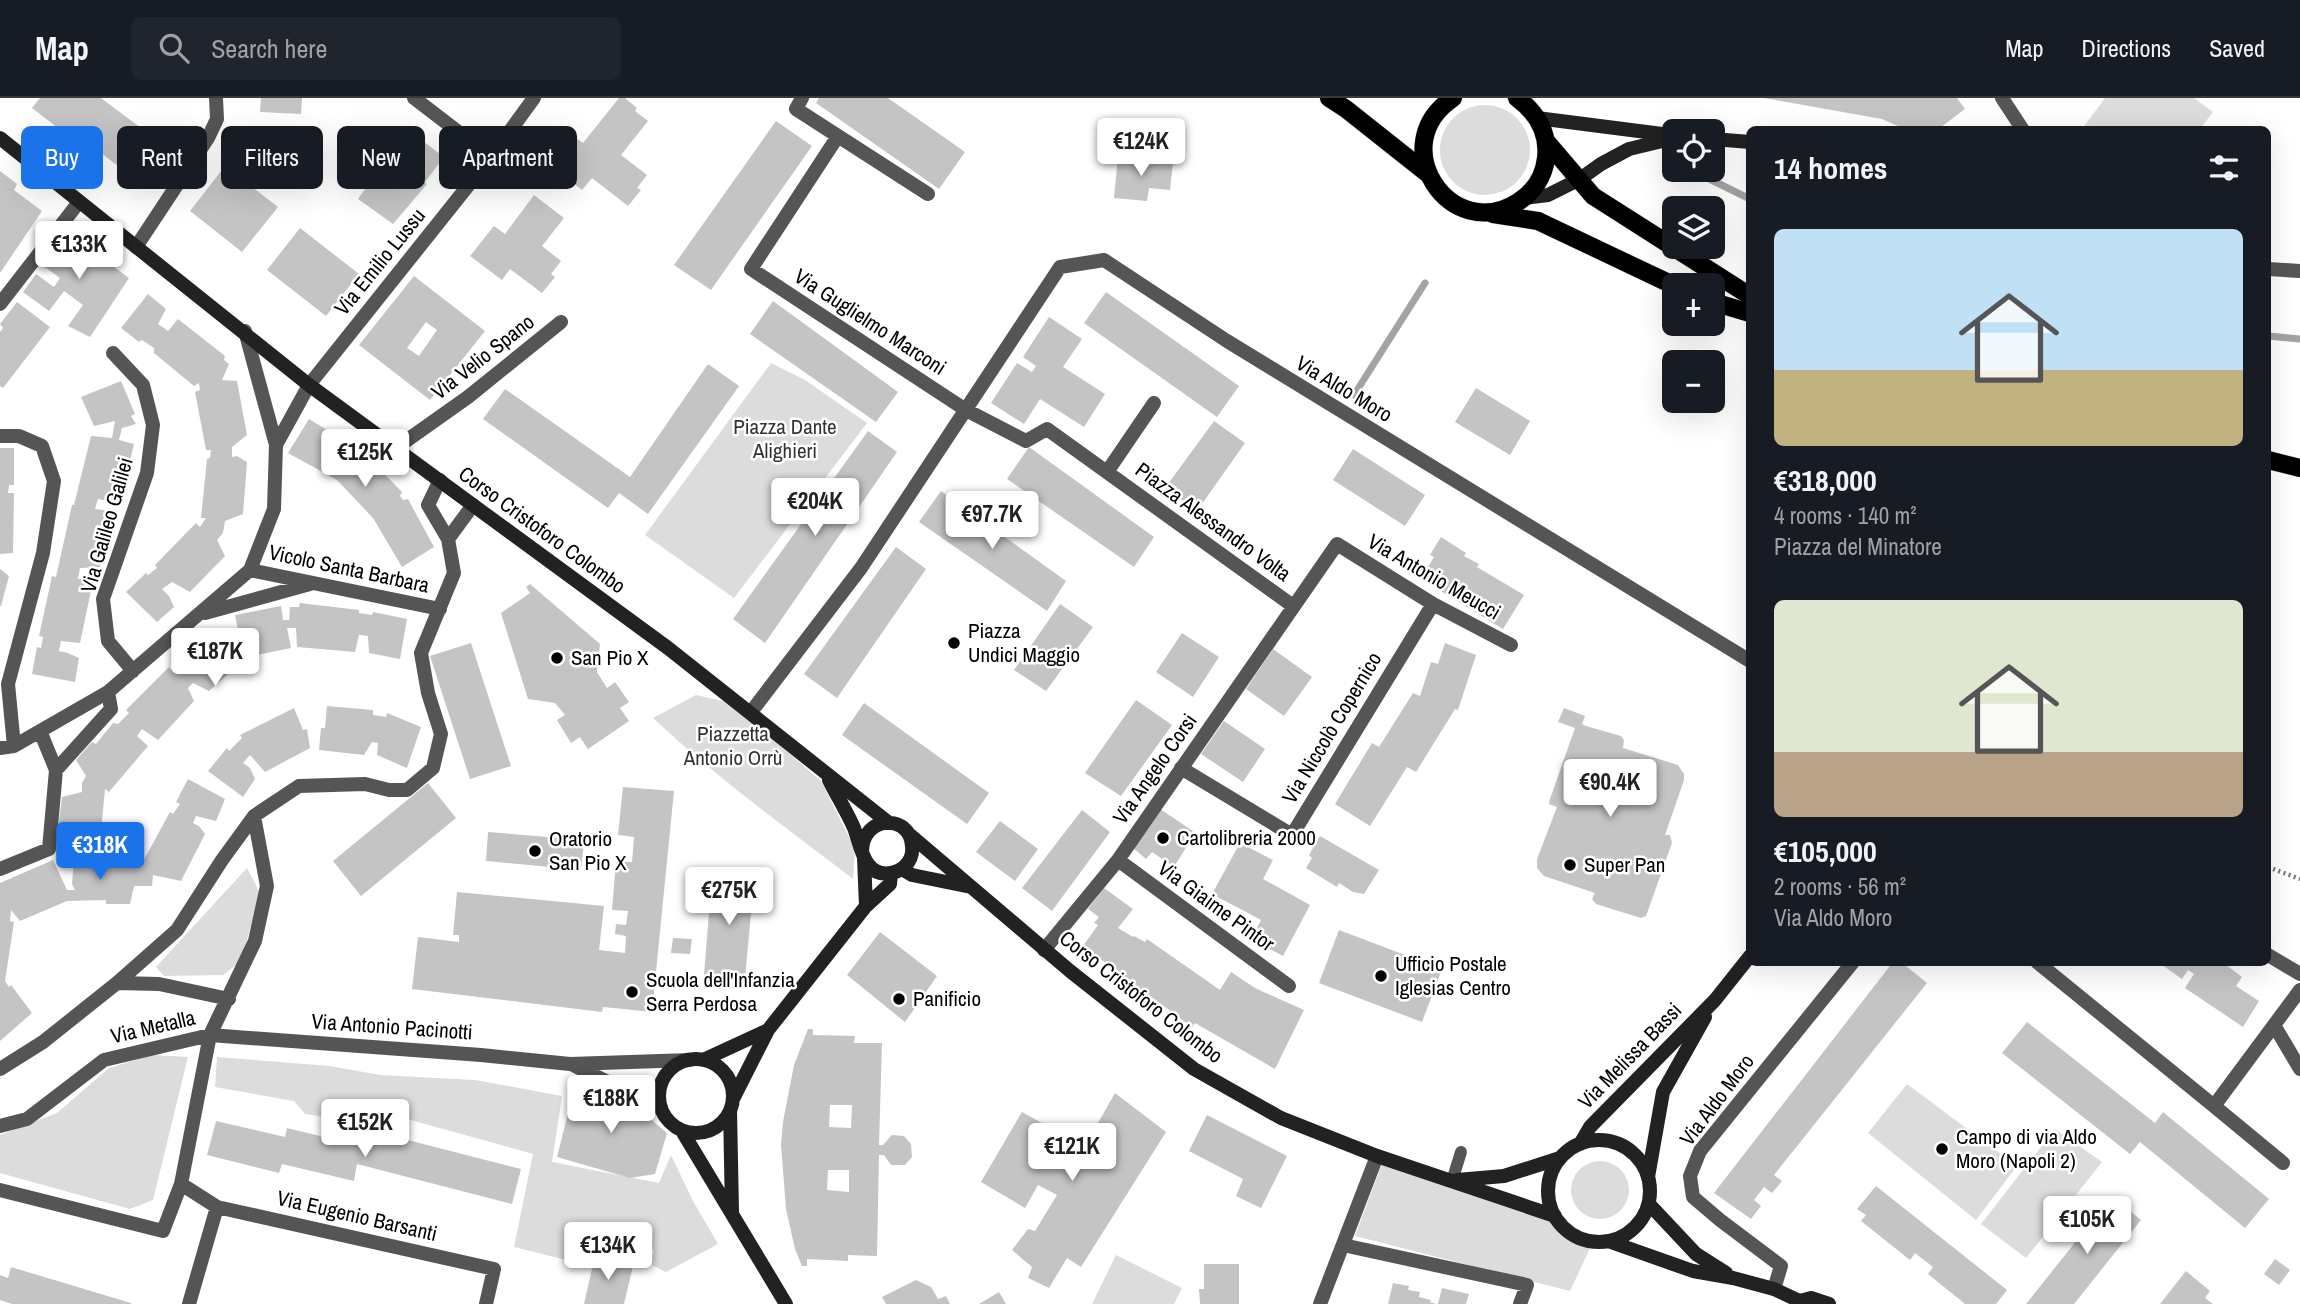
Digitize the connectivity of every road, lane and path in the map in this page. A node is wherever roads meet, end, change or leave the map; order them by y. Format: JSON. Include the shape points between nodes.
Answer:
{"nodes":[{"id":1,"x":216,"y":98,"type":"edge"},
{"id":2,"x":414,"y":98,"type":"edge"},
{"id":3,"x":534,"y":98,"type":"edge"},
{"id":4,"x":802,"y":98,"type":"edge"},
{"id":5,"x":1329,"y":98,"type":"edge"},
{"id":6,"x":1452,"y":98,"type":"edge"},
{"id":7,"x":1517,"y":98,"type":"edge"},
{"id":8,"x":2002,"y":98,"type":"edge"},
{"id":9,"x":1537,"y":118,"type":"junction"},
{"id":10,"x":451,"y":126,"type":"edge"},
{"id":11,"x":514,"y":126,"type":"edge"},
{"id":12,"x":2020,"y":126,"type":"edge"},
{"id":13,"x":1662,"y":135,"type":"edge"},
{"id":14,"x":838,"y":136,"type":"junction"},
{"id":15,"x":0,"y":138,"type":"edge"},
{"id":16,"x":1662,"y":140,"type":"edge"},
{"id":17,"x":1725,"y":140,"type":"edge"},
{"id":18,"x":1546,"y":141,"type":"junction"},
{"id":19,"x":1746,"y":142,"type":"edge"},
{"id":20,"x":1427,"y":174,"type":"junction"},
{"id":21,"x":1580,"y":179,"type":"junction"},
{"id":22,"x":465,"y":189,"type":"edge"},
{"id":23,"x":928,"y":194,"type":"dead end"},
{"id":24,"x":1524,"y":198,"type":"junction"},
{"id":25,"x":79,"y":202,"type":"junction"},
{"id":26,"x":1476,"y":212,"type":"junction"},
{"id":27,"x":136,"y":247,"type":"junction"},
{"id":28,"x":2271,"y":269,"type":"edge"},
{"id":29,"x":2300,"y":271,"type":"edge"},
{"id":30,"x":1662,"y":280,"type":"edge"},
{"id":31,"x":1746,"y":293,"type":"edge"},
{"id":32,"x":0,"y":304,"type":"edge"},
{"id":33,"x":1725,"y":306,"type":"edge"},
{"id":34,"x":1746,"y":312,"type":"edge"},
{"id":35,"x":561,"y":322,"type":"dead end"},
{"id":36,"x":244,"y":331,"type":"junction"},
{"id":37,"x":113,"y":353,"type":"dead end"},
{"id":38,"x":309,"y":384,"type":"junction"},
{"id":39,"x":1154,"y":404,"type":"dead end"},
{"id":40,"x":965,"y":410,"type":"junction"},
{"id":41,"x":0,"y":436,"type":"edge"},
{"id":42,"x":276,"y":445,"type":"junction"},
{"id":43,"x":396,"y":448,"type":"junction"},
{"id":44,"x":2271,"y":461,"type":"edge"},
{"id":45,"x":2300,"y":468,"type":"edge"},
{"id":46,"x":1107,"y":472,"type":"junction"},
{"id":47,"x":440,"y":481,"type":"junction"},
{"id":48,"x":474,"y":505,"type":"junction"},
{"id":49,"x":448,"y":539,"type":"junction"},
{"id":50,"x":1337,"y":544,"type":"joint"},
{"id":51,"x":250,"y":570,"type":"junction"},
{"id":52,"x":315,"y":583,"type":"junction"},
{"id":53,"x":1433,"y":604,"type":"junction"},
{"id":54,"x":1293,"y":606,"type":"junction"},
{"id":55,"x":440,"y":609,"type":"junction"},
{"id":56,"x":200,"y":614,"type":"junction"},
{"id":57,"x":1511,"y":645,"type":"dead end"},
{"id":58,"x":1746,"y":659,"type":"edge"},
{"id":59,"x":132,"y":671,"type":"junction"},
{"id":60,"x":108,"y":692,"type":"junction"},
{"id":61,"x":751,"y":712,"type":"junction"},
{"id":62,"x":40,"y":731,"type":"junction"},
{"id":63,"x":7,"y":747,"type":"edge"},
{"id":64,"x":1181,"y":768,"type":"junction"},
{"id":65,"x":56,"y":770,"type":"junction"},
{"id":66,"x":827,"y":775,"type":"junction"},
{"id":67,"x":254,"y":817,"type":"junction"},
{"id":68,"x":889,"y":822,"type":"junction"},
{"id":69,"x":909,"y":834,"type":"junction"},
{"id":70,"x":863,"y":855,"type":"junction"},
{"id":71,"x":1118,"y":860,"type":"junction"},
{"id":72,"x":2271,"y":868,"type":"edge"},
{"id":73,"x":0,"y":869,"type":"edge"},
{"id":74,"x":896,"y":871,"type":"junction"},
{"id":75,"x":2300,"y":879,"type":"edge"},
{"id":76,"x":974,"y":888,"type":"junction"},
{"id":77,"x":866,"y":906,"type":"junction"},
{"id":78,"x":1045,"y":950,"type":"junction"},
{"id":79,"x":2271,"y":957,"type":"edge"},
{"id":80,"x":1746,"y":961,"type":"edge"},
{"id":81,"x":1850,"y":966,"type":"edge"},
{"id":82,"x":2042,"y":966,"type":"edge"},
{"id":83,"x":2300,"y":974,"type":"edge"},
{"id":84,"x":117,"y":983,"type":"junction"},
{"id":85,"x":1289,"y":986,"type":"dead end"},
{"id":86,"x":2300,"y":990,"type":"edge"},
{"id":87,"x":229,"y":999,"type":"junction"},
{"id":88,"x":1714,"y":1000,"type":"junction"},
{"id":89,"x":2274,"y":1025,"type":"junction"},
{"id":90,"x":768,"y":1030,"type":"junction"},
{"id":91,"x":210,"y":1035,"type":"junction"},
{"id":92,"x":696,"y":1060,"type":"junction"},
{"id":93,"x":570,"y":1064,"type":"junction"},
{"id":94,"x":0,"y":1069,"type":"edge"},
{"id":95,"x":2300,"y":1069,"type":"edge"},
{"id":96,"x":731,"y":1105,"type":"junction"},
{"id":97,"x":2214,"y":1106,"type":"junction"},
{"id":98,"x":661,"y":1108,"type":"junction"},
{"id":99,"x":0,"y":1126,"type":"edge"},
{"id":100,"x":682,"y":1130,"type":"junction"},
{"id":101,"x":1580,"y":1144,"type":"junction"},
{"id":102,"x":1461,"y":1152,"type":"dead end"},
{"id":103,"x":1377,"y":1156,"type":"junction"},
{"id":104,"x":1560,"y":1158,"type":"junction"},
{"id":105,"x":2283,"y":1163,"type":"dead end"},
{"id":106,"x":1648,"y":1178,"type":"junction"},
{"id":107,"x":1452,"y":1181,"type":"junction"},
{"id":108,"x":181,"y":1184,"type":"junction"},
{"id":109,"x":0,"y":1190,"type":"edge"},
{"id":110,"x":1648,"y":1204,"type":"junction"},
{"id":111,"x":217,"y":1207,"type":"junction"},
{"id":112,"x":732,"y":1213,"type":"junction"},
{"id":113,"x":1555,"y":1216,"type":"junction"},
{"id":114,"x":1608,"y":1241,"type":"junction"},
{"id":115,"x":1343,"y":1245,"type":"junction"},
{"id":116,"x":1733,"y":1278,"type":"junction"},
{"id":117,"x":1774,"y":1289,"type":"junction"},
{"id":118,"x":1803,"y":1303,"type":"edge"},
{"id":119,"x":189,"y":1304,"type":"edge"},
{"id":120,"x":486,"y":1304,"type":"edge"},
{"id":121,"x":786,"y":1304,"type":"edge"},
{"id":122,"x":1320,"y":1304,"type":"edge"},
{"id":123,"x":1521,"y":1304,"type":"edge"},
{"id":124,"x":1829,"y":1304,"type":"edge"}],
"edges":[{"from":1,"to":27,"type":"street","via":[[217,119],[208,138]]},
{"from":2,"to":10,"type":"street"},
{"from":3,"to":11,"type":"street","name":"Via Emilio Lussu"},
{"from":4,"to":14,"type":"street","via":[[796,109]]},
{"from":5,"to":20,"type":"main road"},
{"from":6,"to":20,"type":"main road","via":[[1436,113],[1426,132]]},
{"from":7,"to":9,"type":"main road"},
{"from":8,"to":12,"type":"street"},
{"from":9,"to":13,"type":"street"},
{"from":9,"to":18,"type":"main road"},
{"from":14,"to":23,"type":"street"},
{"from":14,"to":40,"type":"street","name":"Via Guglielmo Marconi","via":[[751,269]]},
{"from":15,"to":25,"type":"street","name":"Corso Cristoforo Colombo"},
{"from":16,"to":21,"type":"street","via":[[1629,149]]},
{"from":17,"to":19,"type":"street"},
{"from":18,"to":21,"type":"main road"},
{"from":18,"to":24,"type":"main road","via":[[1540,178]]},
{"from":20,"to":26,"type":"main road","via":[[1447,199]]},
{"from":21,"to":24,"type":"street","via":[[1548,195]]},
{"from":21,"to":31,"type":"main road","via":[[1593,196]]},
{"from":22,"to":38,"type":"street","name":"Via Emilio Lussu"},
{"from":24,"to":26,"type":"main road","via":[[1502,210]]},
{"from":25,"to":27,"type":"street","name":"Corso Cristoforo Colombo"},
{"from":25,"to":32,"type":"street"},
{"from":26,"to":30,"type":"main road","via":[[1538,221]]},
{"from":27,"to":36,"type":"street","name":"Corso Cristoforo Colombo"},
{"from":28,"to":29,"type":"street"},
{"from":33,"to":34,"type":"main road"},
{"from":35,"to":43,"type":"street","name":"Via Velio Spano"},
{"from":36,"to":38,"type":"street","name":"Corso Cristoforo Colombo"},
{"from":36,"to":42,"type":"street"},
{"from":37,"to":59,"type":"street","name":"Via Galileo Galilei","via":[[144,385],[153,425],[147,473],[103,599],[108,641]]},
{"from":38,"to":42,"type":"street","name":"Via Emilio Lussu"},
{"from":38,"to":43,"type":"street","name":"Corso Cristoforo Colombo"},
{"from":39,"to":46,"type":"street","name":"Piazza Alessandro Volta"},
{"from":40,"to":46,"type":"street","name":"Piazza Alessandro Volta","via":[[1026,441],[1046,429]]},
{"from":40,"to":58,"type":"street","name":"Via Aldo Moro","via":[[1060,267],[1104,261]]},
{"from":40,"to":61,"type":"street","name":"Via Aldo Moro","via":[[861,568]]},
{"from":41,"to":63,"type":"street","via":[[19,436],[41,446],[54,481],[43,553],[8,684]]},
{"from":42,"to":51,"type":"street","via":[[274,509]]},
{"from":43,"to":47,"type":"street","name":"Corso Cristoforo Colombo"},
{"from":44,"to":45,"type":"main road"},
{"from":46,"to":54,"type":"street","name":"Piazza Alessandro Volta"},
{"from":47,"to":48,"type":"street","name":"Corso Cristoforo Colombo"},
{"from":47,"to":49,"type":"street","via":[[428,505]]},
{"from":48,"to":49,"type":"street"},
{"from":48,"to":61,"type":"street","name":"Corso Cristoforo Colombo"},
{"from":49,"to":55,"type":"street","via":[[454,573]]},
{"from":50,"to":53,"type":"street","name":"Via Antonio Meucci"},
{"from":50,"to":54,"type":"street","name":"Via Angelo Corsi"},
{"from":51,"to":52,"type":"street","name":"Vicolo Santa Barbara"},
{"from":51,"to":56,"type":"street"},
{"from":52,"to":55,"type":"street","name":"Vicolo Santa Barbara"},
{"from":52,"to":56,"type":"street"},
{"from":53,"to":57,"type":"street","name":"Via Antonio Meucci"},
{"from":53,"to":64,"type":"street","name":"Via Niccolò Copernico","via":[[1292,835]]},
{"from":54,"to":64,"type":"street","name":"Via Angelo Corsi"},
{"from":55,"to":67,"type":"street","via":[[421,653],[441,734],[433,768],[407,790],[365,784],[299,786]]},
{"from":56,"to":59,"type":"street"},
{"from":59,"to":60,"type":"street"},
{"from":60,"to":62,"type":"street"},
{"from":60,"to":65,"type":"street","via":[[111,709]]},
{"from":61,"to":66,"type":"street","name":"Corso Cristoforo Colombo"},
{"from":62,"to":63,"type":"street"},
{"from":62,"to":65,"type":"street"},
{"from":64,"to":71,"type":"street","name":"Via Angelo Corsi"},
{"from":65,"to":73,"type":"street","via":[[49,849]]},
{"from":66,"to":68,"type":"street","name":"Corso Cristoforo Colombo"},
{"from":66,"to":70,"type":"street","name":"Corso Cristoforo Colombo"},
{"from":67,"to":84,"type":"street","via":[[177,930]]},
{"from":67,"to":87,"type":"street","via":[[267,886],[255,941]]},
{"from":68,"to":69,"type":"street"},
{"from":68,"to":70,"type":"street","via":[[868,831]]},
{"from":69,"to":74,"type":"street","via":[[911,857]]},
{"from":69,"to":76,"type":"street","name":"Corso Cristoforo Colombo"},
{"from":70,"to":74,"type":"street","via":[[875,871]]},
{"from":70,"to":77,"type":"street","name":"Corso Cristoforo Colombo"},
{"from":71,"to":78,"type":"street","name":"Via Angelo Corsi"},
{"from":71,"to":85,"type":"street","name":"Via Giaime Pintor"},
{"from":72,"to":75,"type":"path"},
{"from":74,"to":76,"type":"street","name":"Corso Cristoforo Colombo"},
{"from":74,"to":77,"type":"street","via":[[890,884]]},
{"from":76,"to":78,"type":"street","name":"Corso Cristoforo Colombo"},
{"from":77,"to":90,"type":"street"},
{"from":78,"to":103,"type":"street","name":"Corso Cristoforo Colombo","via":[[1194,1069],[1281,1118]]},
{"from":79,"to":83,"type":"street"},
{"from":80,"to":88,"type":"street","name":"Via Melissa Bassi"},
{"from":81,"to":117,"type":"street","name":"Via Aldo Moro","via":[[1699,1151],[1690,1176],[1693,1196],[1781,1266]]},
{"from":82,"to":97,"type":"street"},
{"from":84,"to":87,"type":"street","via":[[159,984]]},
{"from":84,"to":94,"type":"street","via":[[43,1042]]},
{"from":86,"to":89,"type":"street"},
{"from":87,"to":91,"type":"street"},
{"from":88,"to":101,"type":"street","name":"Via Melissa Bassi","via":[[1590,1127]]},
{"from":88,"to":106,"type":"street","name":"Via Melissa Bassi","via":[[1663,1092]]},
{"from":89,"to":95,"type":"street"},
{"from":89,"to":97,"type":"street"},
{"from":90,"to":92,"type":"street"},
{"from":90,"to":96,"type":"street"},
{"from":91,"to":93,"type":"street","name":"Via Antonio Pacinotti"},
{"from":91,"to":99,"type":"street","name":"Via Metalla","via":[[104,1060],[27,1119]]},
{"from":91,"to":108,"type":"street"},
{"from":92,"to":93,"type":"street","name":"Via Antonio Pacinotti"},
{"from":92,"to":96,"type":"street","via":[[724,1071],[730,1082]]},
{"from":92,"to":98,"type":"street","via":[[668,1072],[659,1095]]},
{"from":93,"to":98,"type":"street","name":"Via Antonio Pacinotti"},
{"from":96,"to":100,"type":"street","via":[[718,1126],[707,1132]]},
{"from":96,"to":112,"type":"street"},
{"from":97,"to":105,"type":"street"},
{"from":98,"to":100,"type":"street"},
{"from":100,"to":112,"type":"street"},
{"from":101,"to":104,"type":"street","name":"Corso Cristoforo Colombo"},
{"from":101,"to":106,"type":"street","via":[[1607,1140],[1624,1146],[1638,1157]]},
{"from":102,"to":107,"type":"lane"},
{"from":103,"to":107,"type":"street","name":"Corso Cristoforo Colombo"},
{"from":103,"to":115,"type":"street"},
{"from":104,"to":107,"type":"street","name":"Corso Cristoforo Colombo","via":[[1504,1176]]},
{"from":104,"to":113,"type":"street","via":[[1548,1186]]},
{"from":106,"to":110,"type":"street"},
{"from":107,"to":113,"type":"street","name":"Corso Cristoforo Colombo"},
{"from":108,"to":109,"type":"street","via":[[163,1231]]},
{"from":108,"to":111,"type":"street","name":"Via Eugenio Barsanti"},
{"from":110,"to":114,"type":"street","via":[[1633,1228]]},
{"from":110,"to":116,"type":"street","name":"Corso Cristoforo Colombo","via":[[1696,1254]]},
{"from":111,"to":119,"type":"street"},
{"from":111,"to":120,"type":"street","name":"Via Eugenio Barsanti","via":[[494,1269]]},
{"from":112,"to":121,"type":"street"},
{"from":113,"to":114,"type":"street","name":"Corso Cristoforo Colombo","via":[[1577,1237]]},
{"from":114,"to":116,"type":"street","name":"Corso Cristoforo Colombo","via":[[1693,1271]]},
{"from":115,"to":122,"type":"street"},
{"from":115,"to":123,"type":"street","via":[[1527,1285]]},
{"from":116,"to":117,"type":"street","name":"Corso Cristoforo Colombo"},
{"from":117,"to":118,"type":"street","name":"Corso Cristoforo Colombo"},
{"from":118,"to":124,"type":"street","name":"Corso Cristoforo Colombo","via":[[1811,1298]]}]}
